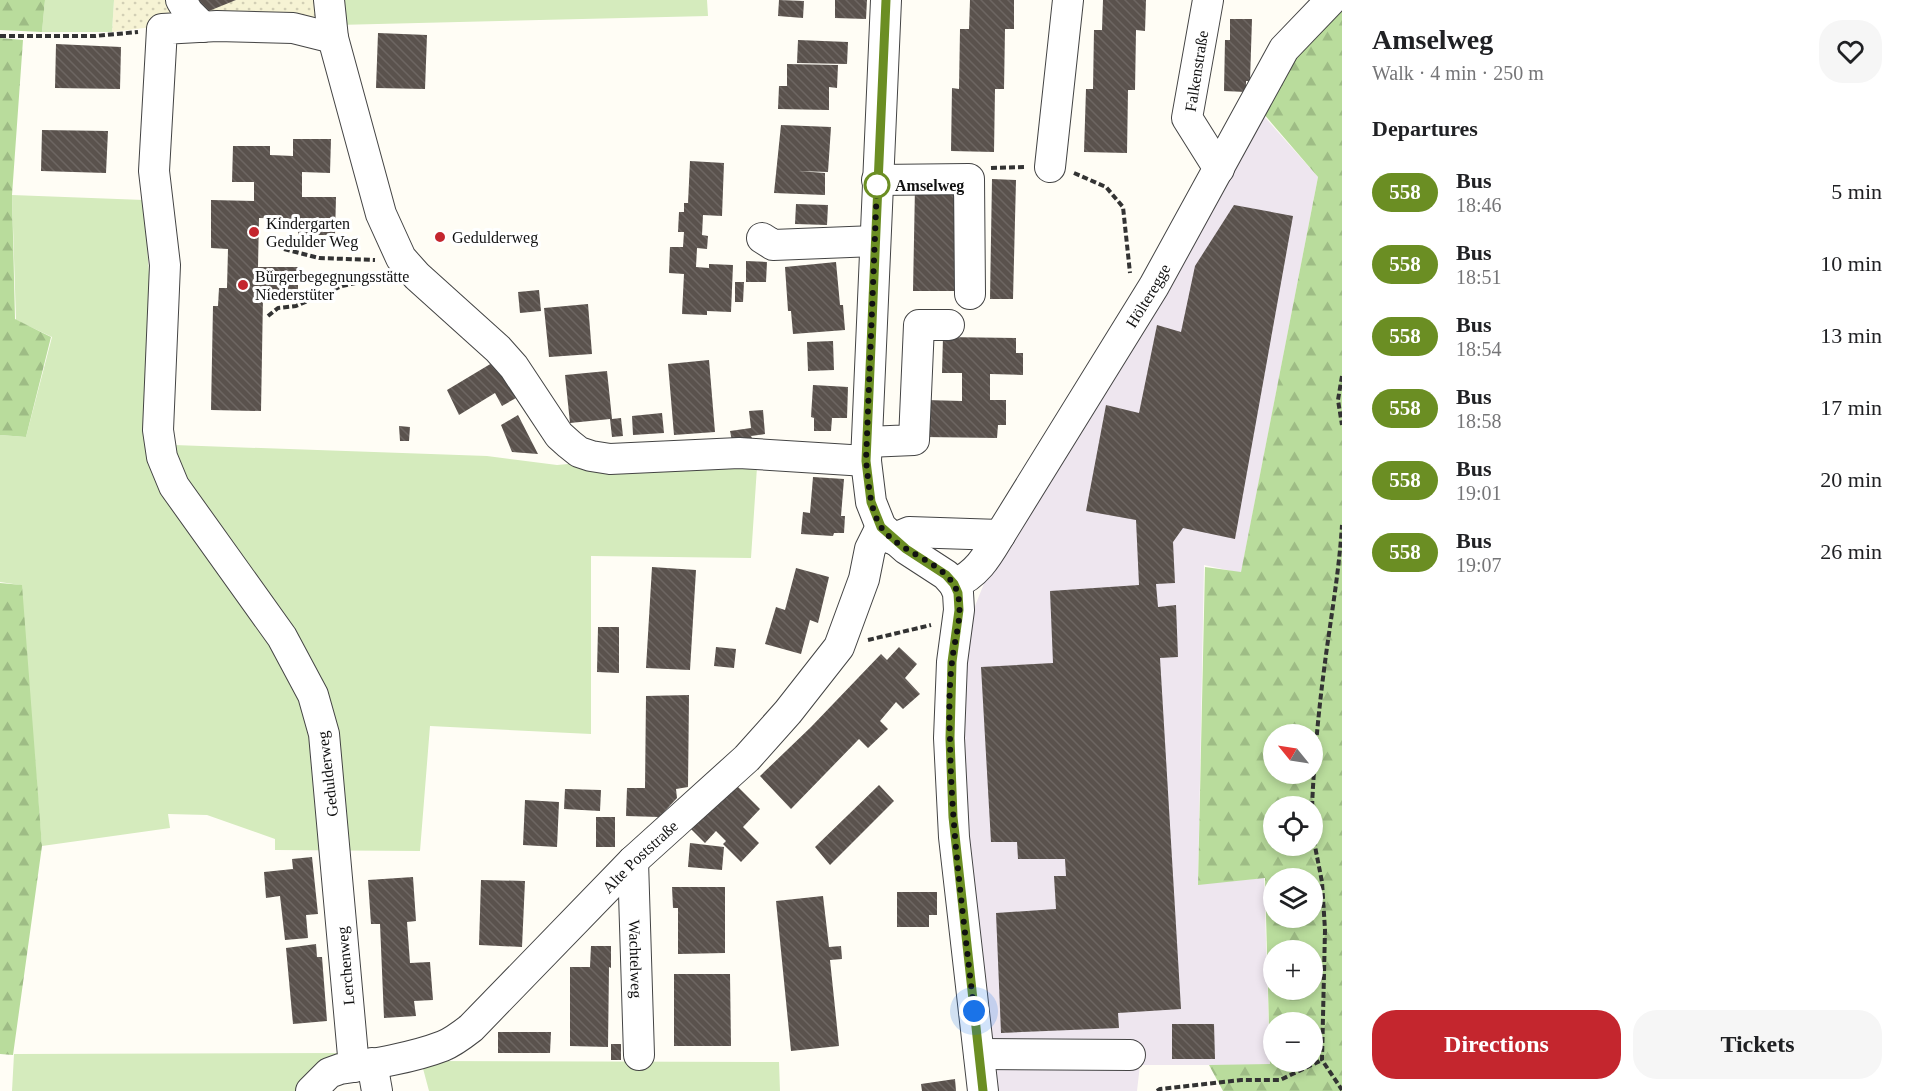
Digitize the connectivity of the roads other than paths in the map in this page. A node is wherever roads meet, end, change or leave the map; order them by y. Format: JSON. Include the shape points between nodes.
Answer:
{"nodes":[{"id":1,"x":181,"y":0,"type":"edge"},
{"id":2,"x":329,"y":0,"type":"edge"},
{"id":3,"x":886,"y":0,"type":"edge"},
{"id":4,"x":1068,"y":0,"type":"edge"},
{"id":5,"x":1208,"y":0,"type":"edge"},
{"id":6,"x":1331,"y":0,"type":"edge"},
{"id":7,"x":203,"y":27,"type":"junction"},
{"id":8,"x":333,"y":38,"type":"junction"},
{"id":9,"x":1050,"y":167,"type":"road end"},
{"id":10,"x":1219,"y":169,"type":"junction"},
{"id":11,"x":877,"y":180,"type":"junction"},
{"id":12,"x":762,"y":238,"type":"dead end"},
{"id":13,"x":875,"y":241,"type":"junction"},
{"id":14,"x":970,"y":294,"type":"dead end"},
{"id":15,"x":949,"y":324,"type":"dead end"},
{"id":16,"x":867,"y":451,"type":"junction"},
{"id":17,"x":887,"y":533,"type":"junction"},
{"id":18,"x":1000,"y":535,"type":"junction"},
{"id":19,"x":954,"y":584,"type":"junction"},
{"id":20,"x":633,"y":861,"type":"junction"},
{"id":21,"x":337,"y":866,"type":"joint"},
{"id":22,"x":979,"y":1054,"type":"junction"},
{"id":23,"x":639,"y":1055,"type":"dead end"},
{"id":24,"x":1130,"y":1055,"type":"dead end"},
{"id":25,"x":368,"y":1078,"type":"edge"},
{"id":26,"x":311,"y":1091,"type":"edge"},
{"id":27,"x":983,"y":1091,"type":"edge"}],
"edges":[{"from":1,"to":7,"type":"street"},
{"from":2,"to":8,"type":"street"},
{"from":3,"to":11,"type":"street"},
{"from":4,"to":9,"type":"street"},
{"from":5,"to":10,"type":"street","name":"Falkenstraße","via":[[1187,118]]},
{"from":6,"to":10,"type":"street","name":"Hölteregge","via":[[1284,49]]},
{"from":7,"to":8,"type":"street","via":[[293,28]]},
{"from":7,"to":21,"type":"street","name":"Gedulderweg","via":[[162,29],[154,171],[165,265],[158,430],[162,457],[174,486],[282,638],[313,695],[324,734]]},
{"from":8,"to":16,"type":"street","via":[[381,214],[409,267],[498,349],[559,435],[579,452],[610,459]]},
{"from":10,"to":18,"type":"street","name":"Hölteregge","via":[[1142,305]]},
{"from":11,"to":13,"type":"street"},
{"from":11,"to":14,"type":"street","via":[[969,178]]},
{"from":12,"to":13,"type":"street","via":[[773,245]]},
{"from":13,"to":16,"type":"street"},
{"from":15,"to":16,"type":"street","via":[[919,325],[914,440]]},
{"from":16,"to":17,"type":"street","via":[[871,502]]},
{"from":17,"to":18,"type":"street"},
{"from":17,"to":19,"type":"street"},
{"from":17,"to":20,"type":"street","name":"Alte Poststraße","via":[[870,549],[864,579],[839,647],[747,759]]},
{"from":18,"to":19,"type":"street","name":"Hölteregge","via":[[978,568]]},
{"from":19,"to":22,"type":"street","via":[[959,610],[952,662],[950,738],[954,826]]},
{"from":20,"to":23,"type":"street","name":"Wachtelweg"},
{"from":20,"to":25,"type":"street","name":"Alte Poststraße","via":[[471,1028],[443,1046]]},
{"from":21,"to":25,"type":"street","name":"Lerchenweg"},
{"from":22,"to":24,"type":"street"},
{"from":22,"to":27,"type":"street"},
{"from":25,"to":26,"type":"street","name":"Alte Poststraße","via":[[329,1073]]}]}
